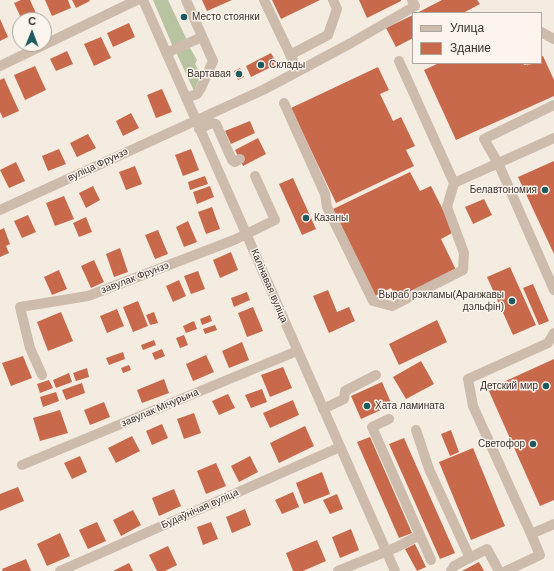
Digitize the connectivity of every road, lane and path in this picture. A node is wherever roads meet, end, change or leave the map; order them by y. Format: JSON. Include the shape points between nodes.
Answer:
{"nodes":[{"id":1,"x":137,"y":0,"type":"edge"},
{"id":2,"x":143,"y":0,"type":"edge"},
{"id":3,"x":186,"y":0,"type":"edge"},
{"id":4,"x":264,"y":0,"type":"edge"},
{"id":5,"x":332,"y":0,"type":"edge"},
{"id":6,"x":412,"y":0,"type":"edge"},
{"id":7,"x":542,"y":33,"type":"edge"},
{"id":8,"x":202,"y":37,"type":"junction"},
{"id":9,"x":554,"y":39,"type":"edge"},
{"id":10,"x":166,"y":53,"type":"junction"},
{"id":11,"x":290,"y":55,"type":"junction"},
{"id":12,"x":399,"y":61,"type":"dead end"},
{"id":13,"x":0,"y":66,"type":"edge"},
{"id":14,"x":298,"y":71,"type":"junction"},
{"id":15,"x":186,"y":98,"type":"junction"},
{"id":16,"x":284,"y":103,"type":"dead end"},
{"id":17,"x":554,"y":106,"type":"edge"},
{"id":18,"x":197,"y":124,"type":"junction"},
{"id":19,"x":554,"y":138,"type":"edge"},
{"id":20,"x":240,"y":160,"type":"dead end"},
{"id":21,"x":499,"y":165,"type":"junction"},
{"id":22,"x":255,"y":176,"type":"dead end"},
{"id":23,"x":454,"y":183,"type":"junction"},
{"id":24,"x":0,"y":210,"type":"edge"},
{"id":25,"x":246,"y":234,"type":"junction"},
{"id":26,"x":554,"y":290,"type":"edge"},
{"id":27,"x":554,"y":333,"type":"edge"},
{"id":28,"x":297,"y":350,"type":"junction"},
{"id":29,"x":42,"y":375,"type":"dead end"},
{"id":30,"x":376,"y":375,"type":"dead end"},
{"id":31,"x":323,"y":409,"type":"junction"},
{"id":32,"x":389,"y":419,"type":"dead end"},
{"id":33,"x":416,"y":430,"type":"dead end"},
{"id":34,"x":340,"y":447,"type":"junction"},
{"id":35,"x":22,"y":465,"type":"dead end"},
{"id":36,"x":554,"y":524,"type":"edge"},
{"id":37,"x":531,"y":534,"type":"junction"},
{"id":38,"x":420,"y":535,"type":"junction"},
{"id":39,"x":386,"y":550,"type":"junction"},
{"id":40,"x":470,"y":558,"type":"junction"},
{"id":41,"x":431,"y":560,"type":"dead end"},
{"id":42,"x":60,"y":571,"type":"edge"},
{"id":43,"x":338,"y":571,"type":"edge"},
{"id":44,"x":395,"y":571,"type":"edge"},
{"id":45,"x":451,"y":571,"type":"edge"},
{"id":46,"x":499,"y":571,"type":"edge"},
{"id":47,"x":506,"y":571,"type":"edge"}],
"edges":[{"from":1,"to":13,"type":"street"},
{"from":2,"to":10,"type":"street","name":"Калінавая вуліца"},
{"from":3,"to":8,"type":"street"},
{"from":4,"to":11,"type":"street"},
{"from":5,"to":11,"type":"street","via":[[337,9],[328,35]]},
{"from":6,"to":14,"type":"street","name":"вуліца Фрунзэ","via":[[415,6]]},
{"from":7,"to":9,"type":"street"},
{"from":8,"to":10,"type":"street"},
{"from":8,"to":15,"type":"street","via":[[213,61],[197,94]]},
{"from":10,"to":15,"type":"street","name":"Калінавая вуліца"},
{"from":11,"to":14,"type":"street"},
{"from":12,"to":23,"type":"street"},
{"from":14,"to":18,"type":"street","name":"вуліца Фрунзэ"},
{"from":15,"to":18,"type":"street","name":"Калінавая вуліца"},
{"from":16,"to":23,"type":"street","via":[[325,194],[326,207],[373,301],[392,306],[463,270],[464,253],[447,207]]},
{"from":17,"to":21,"type":"street","via":[[484,138]]},
{"from":18,"to":20,"type":"street","via":[[216,124],[226,138],[232,160]]},
{"from":18,"to":24,"type":"street","name":"вуліца Фрунзэ"},
{"from":18,"to":25,"type":"street","name":"Калінавая вуліца"},
{"from":19,"to":21,"type":"street"},
{"from":21,"to":23,"type":"street"},
{"from":21,"to":26,"type":"street"},
{"from":22,"to":25,"type":"street","name":"завулак Фрунзэ","via":[[275,220]]},
{"from":25,"to":28,"type":"street","name":"Калінавая вуліца"},
{"from":25,"to":29,"type":"street","name":"завулак Фрунзэ","via":[[88,296],[20,307],[30,348]]},
{"from":27,"to":37,"type":"street","via":[[548,343],[468,379],[473,406]]},
{"from":28,"to":31,"type":"street","name":"Калінавая вуліца"},
{"from":28,"to":35,"type":"street","name":"завулак Мічурына"},
{"from":30,"to":31,"type":"street","via":[[345,391],[344,400]]},
{"from":31,"to":34,"type":"street","name":"Калінавая вуліца"},
{"from":32,"to":38,"type":"street","via":[[372,428]]},
{"from":33,"to":40,"type":"street","via":[[429,469]]},
{"from":34,"to":39,"type":"street","name":"Калінавая вуліца"},
{"from":34,"to":42,"type":"street","name":"Будаўнічая вуліца"},
{"from":36,"to":37,"type":"street"},
{"from":37,"to":47,"type":"street","via":[[540,554]]},
{"from":38,"to":39,"type":"street"},
{"from":38,"to":41,"type":"street"},
{"from":39,"to":43,"type":"street"},
{"from":39,"to":44,"type":"street","name":"Калінавая вуліца"},
{"from":40,"to":45,"type":"street","via":[[454,566]]},
{"from":40,"to":46,"type":"street","via":[[487,549]]}]}
